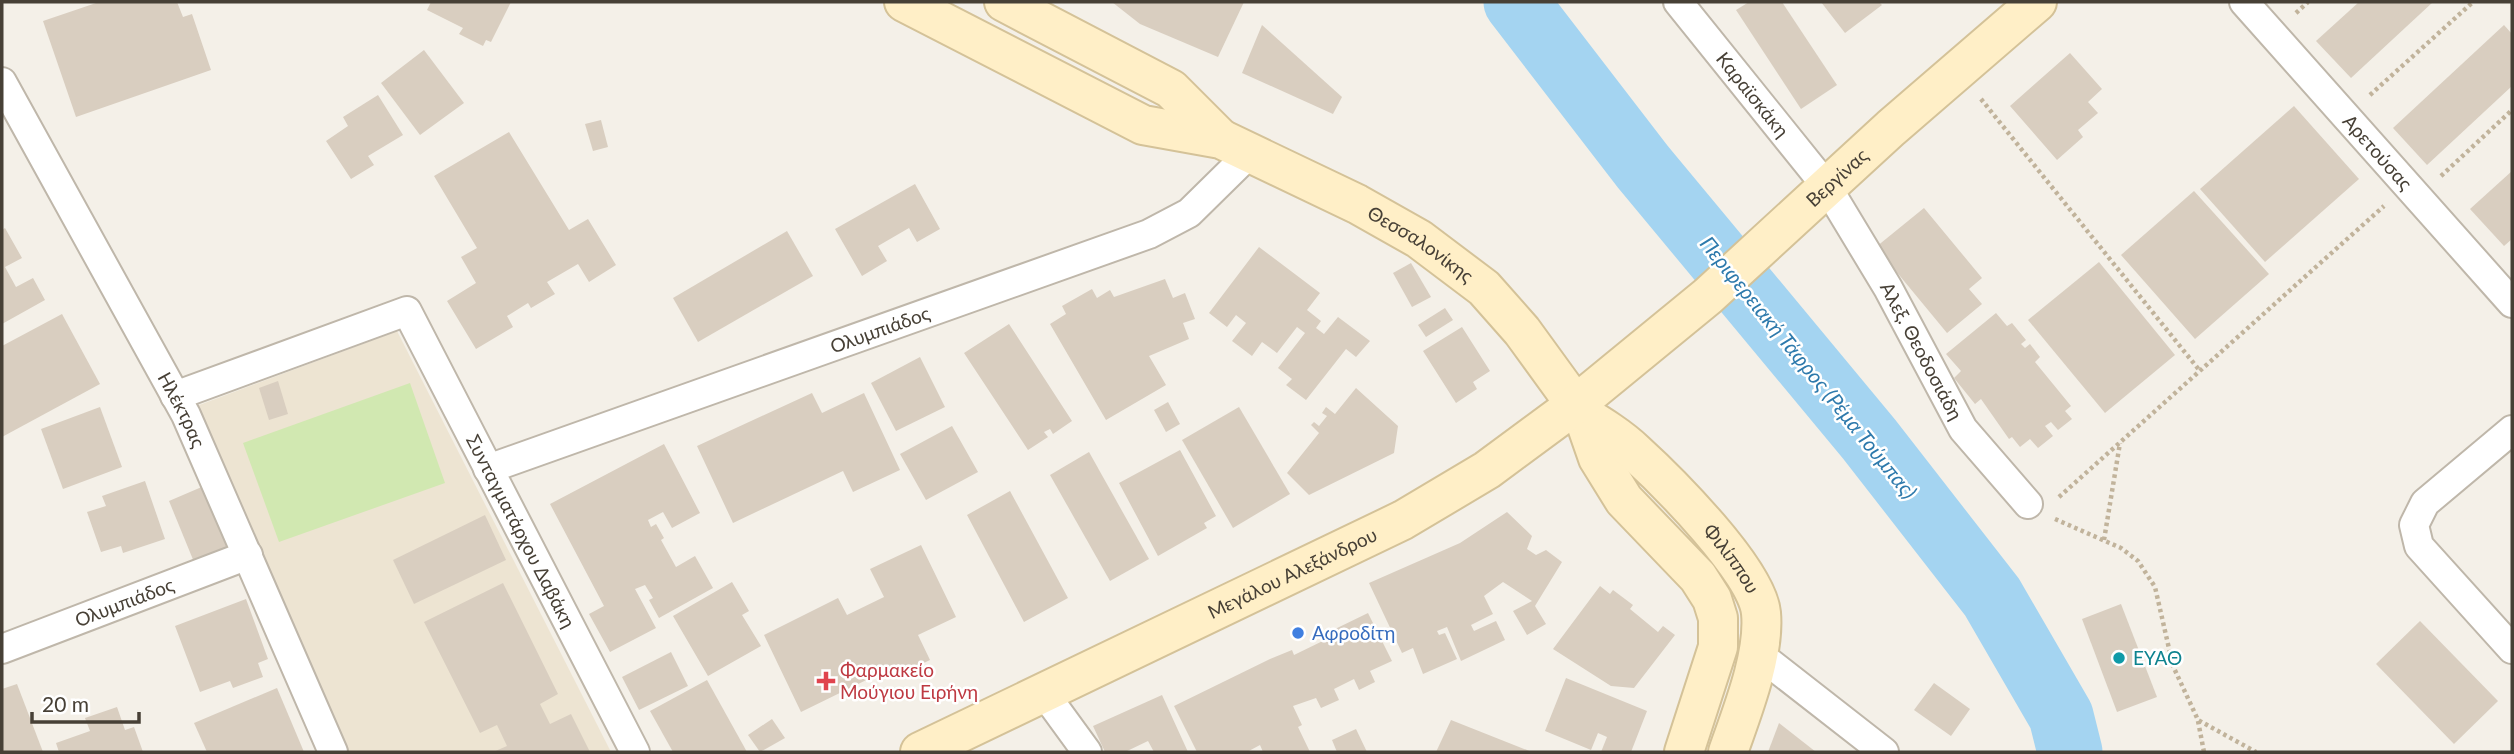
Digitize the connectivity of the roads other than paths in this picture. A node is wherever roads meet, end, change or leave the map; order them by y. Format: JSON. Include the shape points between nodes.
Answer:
{"nodes":[{"id":1,"x":904,"y":2,"type":"edge"},
{"id":2,"x":1004,"y":2,"type":"edge"},
{"id":3,"x":1678,"y":2,"type":"edge"},
{"id":4,"x":2037,"y":2,"type":"edge"},
{"id":5,"x":2244,"y":2,"type":"edge"},
{"id":6,"x":2,"y":82,"type":"edge"},
{"id":7,"x":1236,"y":146,"type":"junction"},
{"id":8,"x":1827,"y":187,"type":"junction"},
{"id":9,"x":2512,"y":303,"type":"edge"},
{"id":10,"x":1638,"y":353,"type":"joint"},
{"id":11,"x":175,"y":396,"type":"junction"},
{"id":12,"x":1579,"y":410,"type":"junction"},
{"id":13,"x":2512,"y":430,"type":"edge"},
{"id":14,"x":488,"y":469,"type":"junction"},
{"id":15,"x":2035,"y":508,"type":"road end"},
{"id":16,"x":247,"y":555,"type":"junction"},
{"id":17,"x":2,"y":649,"type":"edge"},
{"id":18,"x":2512,"y":649,"type":"edge"},
{"id":19,"x":1757,"y":653,"type":"junction"},
{"id":20,"x":1044,"y":693,"type":"junction"},
{"id":21,"x":333,"y":752,"type":"edge"},
{"id":22,"x":635,"y":752,"type":"edge"},
{"id":23,"x":920,"y":752,"type":"edge"},
{"id":24,"x":1087,"y":752,"type":"edge"},
{"id":25,"x":1684,"y":752,"type":"edge"},
{"id":26,"x":1728,"y":752,"type":"edge"},
{"id":27,"x":1884,"y":752,"type":"edge"}],
"edges":[{"from":1,"to":7,"type":"street","name":"Θεσσαλονίκης","via":[[1143,125]]},
{"from":2,"to":7,"type":"street","name":"Θεσσαλονίκης","via":[[1171,89]]},
{"from":3,"to":8,"type":"street","name":"Καραϊσκάκη"},
{"from":4,"to":8,"type":"street","name":"Βεργίνας"},
{"from":5,"to":9,"type":"street","name":"Αρετούσας"},
{"from":6,"to":11,"type":"street","name":"Ηλέκτρας"},
{"from":7,"to":12,"type":"street","name":"Θεσσαλονίκης","via":[[1357,204],[1459,267],[1499,304]]},
{"from":7,"to":14,"type":"street","name":"Ολυμπιάδος","via":[[1189,213],[1149,234]]},
{"from":8,"to":10,"type":"street","name":"Βεργίνας"},
{"from":8,"to":15,"type":"street","name":"Αλεξ. Θεοδοσιάδη","via":[[1888,288],[1963,429]]},
{"from":10,"to":12,"type":"street","name":"Μεγάλου Αλεξάνδρου"},
{"from":11,"to":14,"type":"street","name":"Συνταγματάρχου Δαβάκη","via":[[407,311]]},
{"from":11,"to":16,"type":"street","name":"Ηλέκτρας"},
{"from":12,"to":19,"type":"street","name":"Φιλίππου","via":[[1636,452],[1741,566],[1758,595],[1761,611]]},
{"from":12,"to":20,"type":"street","name":"Μεγάλου Αλεξάνδρου","via":[[1428,506]]},
{"from":12,"to":25,"type":"street","name":"Φιλίππου","via":[[1598,458],[1624,500],[1698,577],[1716,609],[1718,647]]},
{"from":13,"to":18,"type":"street","via":[[2425,503],[2414,525],[2419,546]]},
{"from":14,"to":22,"type":"street","name":"Συνταγματάρχου Δαβάκη"},
{"from":16,"to":17,"type":"street","name":"Ολυμπιάδος"},
{"from":16,"to":21,"type":"street","name":"Ηλέκτρας"},
{"from":19,"to":26,"type":"street","name":"Φιλίππου"},
{"from":19,"to":27,"type":"street"},
{"from":20,"to":23,"type":"street","name":"Μεγάλου Αλεξάνδρου"},
{"from":20,"to":24,"type":"street"}]}
